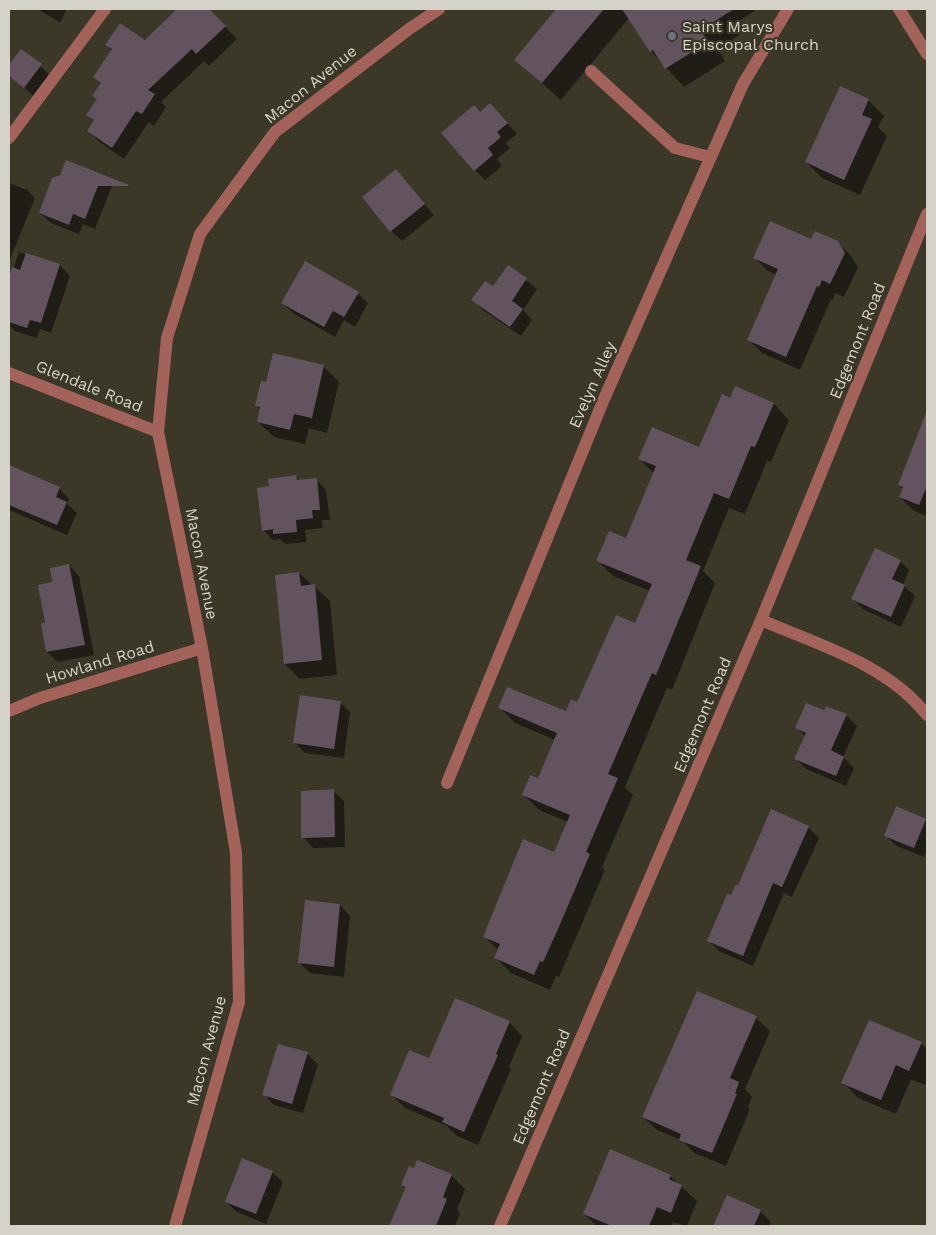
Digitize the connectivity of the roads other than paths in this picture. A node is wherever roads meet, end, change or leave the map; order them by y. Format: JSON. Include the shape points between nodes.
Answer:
{"nodes":[{"id":1,"x":105,"y":9,"type":"edge"},
{"id":2,"x":439,"y":9,"type":"edge"},
{"id":3,"x":788,"y":9,"type":"edge"},
{"id":4,"x":899,"y":9,"type":"edge"},
{"id":5,"x":927,"y":54,"type":"edge"},
{"id":6,"x":591,"y":71,"type":"dead end"},
{"id":7,"x":9,"y":138,"type":"edge"},
{"id":8,"x":710,"y":157,"type":"junction"},
{"id":9,"x":927,"y":214,"type":"edge"},
{"id":10,"x":9,"y":373,"type":"edge"},
{"id":11,"x":158,"y":432,"type":"junction"},
{"id":12,"x":762,"y":620,"type":"junction"},
{"id":13,"x":202,"y":648,"type":"junction"},
{"id":14,"x":9,"y":711,"type":"edge"},
{"id":15,"x":927,"y":715,"type":"edge"},
{"id":16,"x":447,"y":783,"type":"dead end"},
{"id":17,"x":175,"y":1226,"type":"edge"},
{"id":18,"x":500,"y":1226,"type":"edge"}],
"edges":[{"from":1,"to":7,"type":"street"},
{"from":2,"to":11,"type":"street","name":"Macon Avenue","via":[[276,132],[200,234],[167,338]]},
{"from":3,"to":8,"type":"street","name":"Evelyn Alley","via":[[743,84]]},
{"from":4,"to":5,"type":"street"},
{"from":6,"to":8,"type":"street","via":[[674,148]]},
{"from":8,"to":16,"type":"street","name":"Evelyn Alley","via":[[594,421]]},
{"from":9,"to":12,"type":"street","name":"Edgemont Road"},
{"from":10,"to":11,"type":"street","name":"Glendale Road"},
{"from":11,"to":13,"type":"street","name":"Macon Avenue"},
{"from":12,"to":15,"type":"street","via":[[879,671],[902,687]]},
{"from":12,"to":18,"type":"street","name":"Edgemont Road"},
{"from":13,"to":14,"type":"street","name":"Howland Road","via":[[40,698]]},
{"from":13,"to":17,"type":"street","name":"Macon Avenue","via":[[236,853],[239,1002]]}]}
